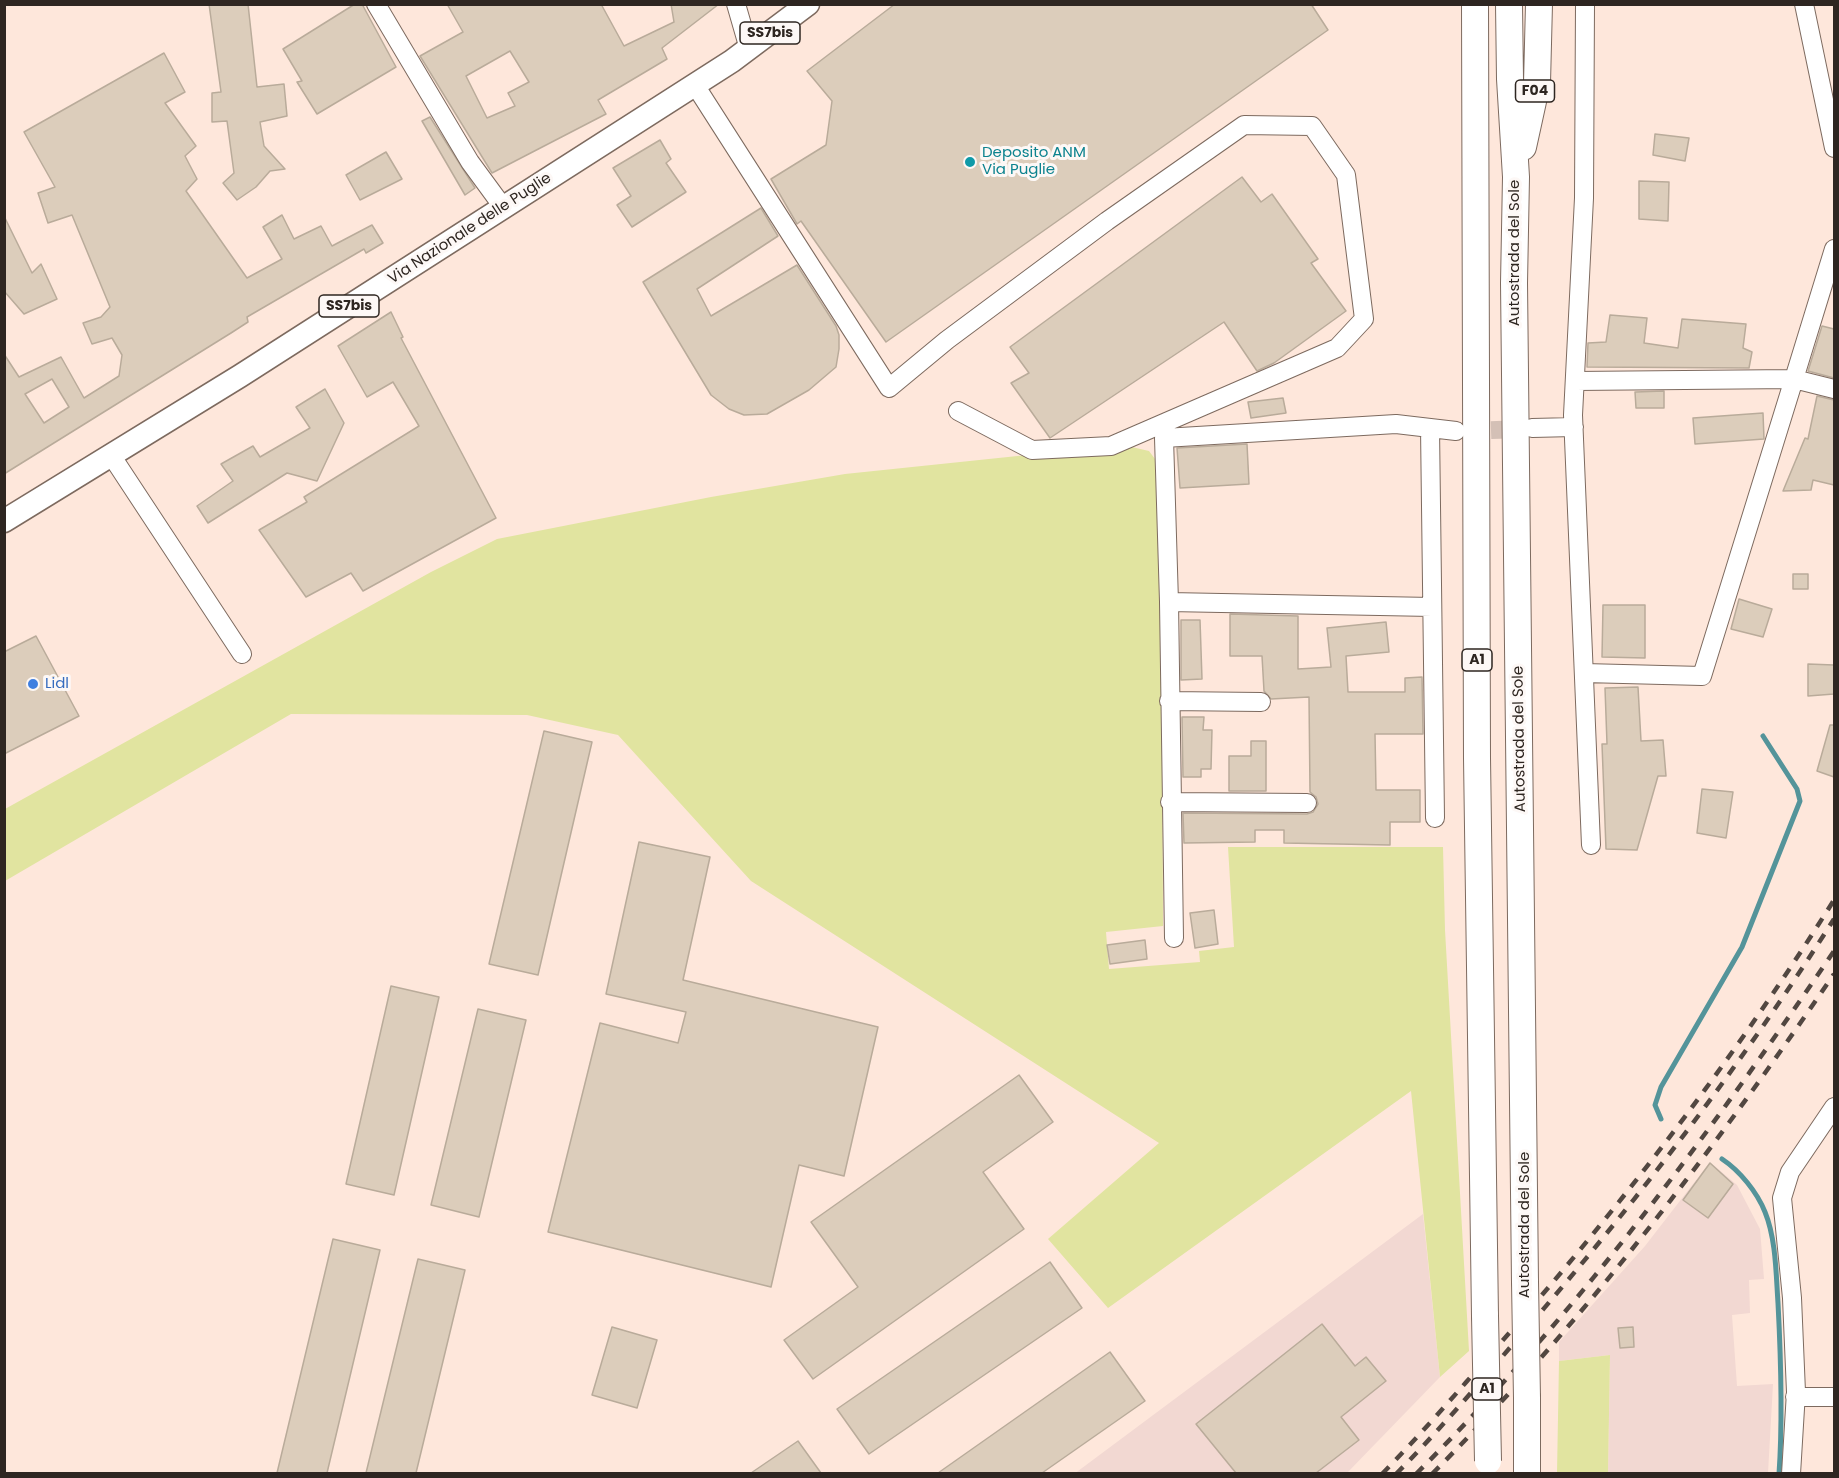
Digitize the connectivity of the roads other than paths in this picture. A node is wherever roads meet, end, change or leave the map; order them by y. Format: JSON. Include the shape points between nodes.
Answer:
{"nodes":[{"id":1,"x":376,"y":4,"type":"edge"},
{"id":2,"x":736,"y":4,"type":"edge"},
{"id":3,"x":808,"y":4,"type":"edge"},
{"id":4,"x":1475,"y":4,"type":"edge"},
{"id":5,"x":1509,"y":4,"type":"edge"},
{"id":6,"x":1539,"y":4,"type":"edge"},
{"id":7,"x":1585,"y":4,"type":"edge"},
{"id":8,"x":1804,"y":4,"type":"edge"},
{"id":9,"x":749,"y":49,"type":"junction"},
{"id":10,"x":695,"y":85,"type":"junction"},
{"id":11,"x":1834,"y":148,"type":"edge"},
{"id":12,"x":1516,"y":177,"type":"junction"},
{"id":13,"x":503,"y":207,"type":"junction"},
{"id":14,"x":1834,"y":249,"type":"edge"},
{"id":15,"x":1794,"y":379,"type":"junction"},
{"id":16,"x":1575,"y":381,"type":"junction"},
{"id":17,"x":1834,"y":389,"type":"edge"},
{"id":18,"x":958,"y":411,"type":"dead end"},
{"id":19,"x":1574,"y":427,"type":"junction"},
{"id":20,"x":1430,"y":428,"type":"junction"},
{"id":21,"x":1532,"y":428,"type":"tunnel mouth"},
{"id":22,"x":1456,"y":431,"type":"tunnel mouth"},
{"id":23,"x":111,"y":455,"type":"junction"},
{"id":24,"x":4,"y":521,"type":"edge"},
{"id":25,"x":1169,"y":602,"type":"junction"},
{"id":26,"x":1432,"y":607,"type":"junction"},
{"id":27,"x":242,"y":654,"type":"dead end"},
{"id":28,"x":1584,"y":673,"type":"junction"},
{"id":29,"x":1170,"y":701,"type":"junction"},
{"id":30,"x":1261,"y":702,"type":"dead end"},
{"id":31,"x":1170,"y":802,"type":"junction"},
{"id":32,"x":1307,"y":803,"type":"dead end"},
{"id":33,"x":1435,"y":818,"type":"dead end"},
{"id":34,"x":1591,"y":845,"type":"dead end"},
{"id":35,"x":1174,"y":938,"type":"dead end"},
{"id":36,"x":1834,"y":1107,"type":"edge"},
{"id":37,"x":1795,"y":1396,"type":"junction"},
{"id":38,"x":1834,"y":1397,"type":"edge"},
{"id":39,"x":1488,"y":1467,"type":"edge"},
{"id":40,"x":1527,"y":1473,"type":"edge"},
{"id":41,"x":1791,"y":1473,"type":"edge"}],
"edges":[{"from":1,"to":13,"type":"street","via":[[470,162]]},
{"from":2,"to":9,"type":"street"},
{"from":3,"to":9,"type":"main road","name":"Via Nazionale delle Puglie","number":"SS7bis"},
{"from":4,"to":39,"type":"highway","number":"A1","bridge":true,"via":[[1477,758]]},
{"from":5,"to":12,"type":"highway","name":"Autostrada del Sole"},
{"from":6,"to":12,"type":"highway","number":"F04","via":[[1537,83]]},
{"from":7,"to":16,"type":"street","via":[[1584,198]]},
{"from":8,"to":11,"type":"street"},
{"from":9,"to":10,"type":"main road","name":"Via Nazionale delle Puglie","number":"SS7bis"},
{"from":10,"to":13,"type":"main road","name":"Via Nazionale delle Puglie","number":"SS7bis"},
{"from":10,"to":18,"type":"street","via":[[890,388],[947,340],[1244,125],[1312,126],[1346,175],[1364,320],[1337,348],[1111,446],[1032,450]]},
{"from":12,"to":40,"type":"highway","name":"Autostrada del Sole","bridge":true},
{"from":13,"to":23,"type":"main road","name":"Via Nazionale delle Puglie","number":"SS7bis"},
{"from":14,"to":15,"type":"street"},
{"from":15,"to":16,"type":"street"},
{"from":15,"to":17,"type":"street"},
{"from":15,"to":28,"type":"street","via":[[1702,676]]},
{"from":16,"to":19,"type":"street"},
{"from":19,"to":21,"type":"street"},
{"from":19,"to":28,"type":"street"},
{"from":20,"to":22,"type":"street"},
{"from":20,"to":25,"type":"street","via":[[1396,424],[1164,438]]},
{"from":20,"to":26,"type":"street"},
{"from":23,"to":24,"type":"main road","name":"Via Nazionale delle Puglie","number":"SS7bis"},
{"from":23,"to":27,"type":"street"},
{"from":25,"to":26,"type":"street"},
{"from":25,"to":29,"type":"street"},
{"from":26,"to":33,"type":"street"},
{"from":28,"to":34,"type":"street"},
{"from":29,"to":30,"type":"street"},
{"from":29,"to":31,"type":"street"},
{"from":31,"to":32,"type":"street"},
{"from":31,"to":35,"type":"street"},
{"from":36,"to":37,"type":"street","via":[[1790,1172],[1782,1198],[1792,1298]]},
{"from":37,"to":38,"type":"street"},
{"from":37,"to":41,"type":"street"}]}
